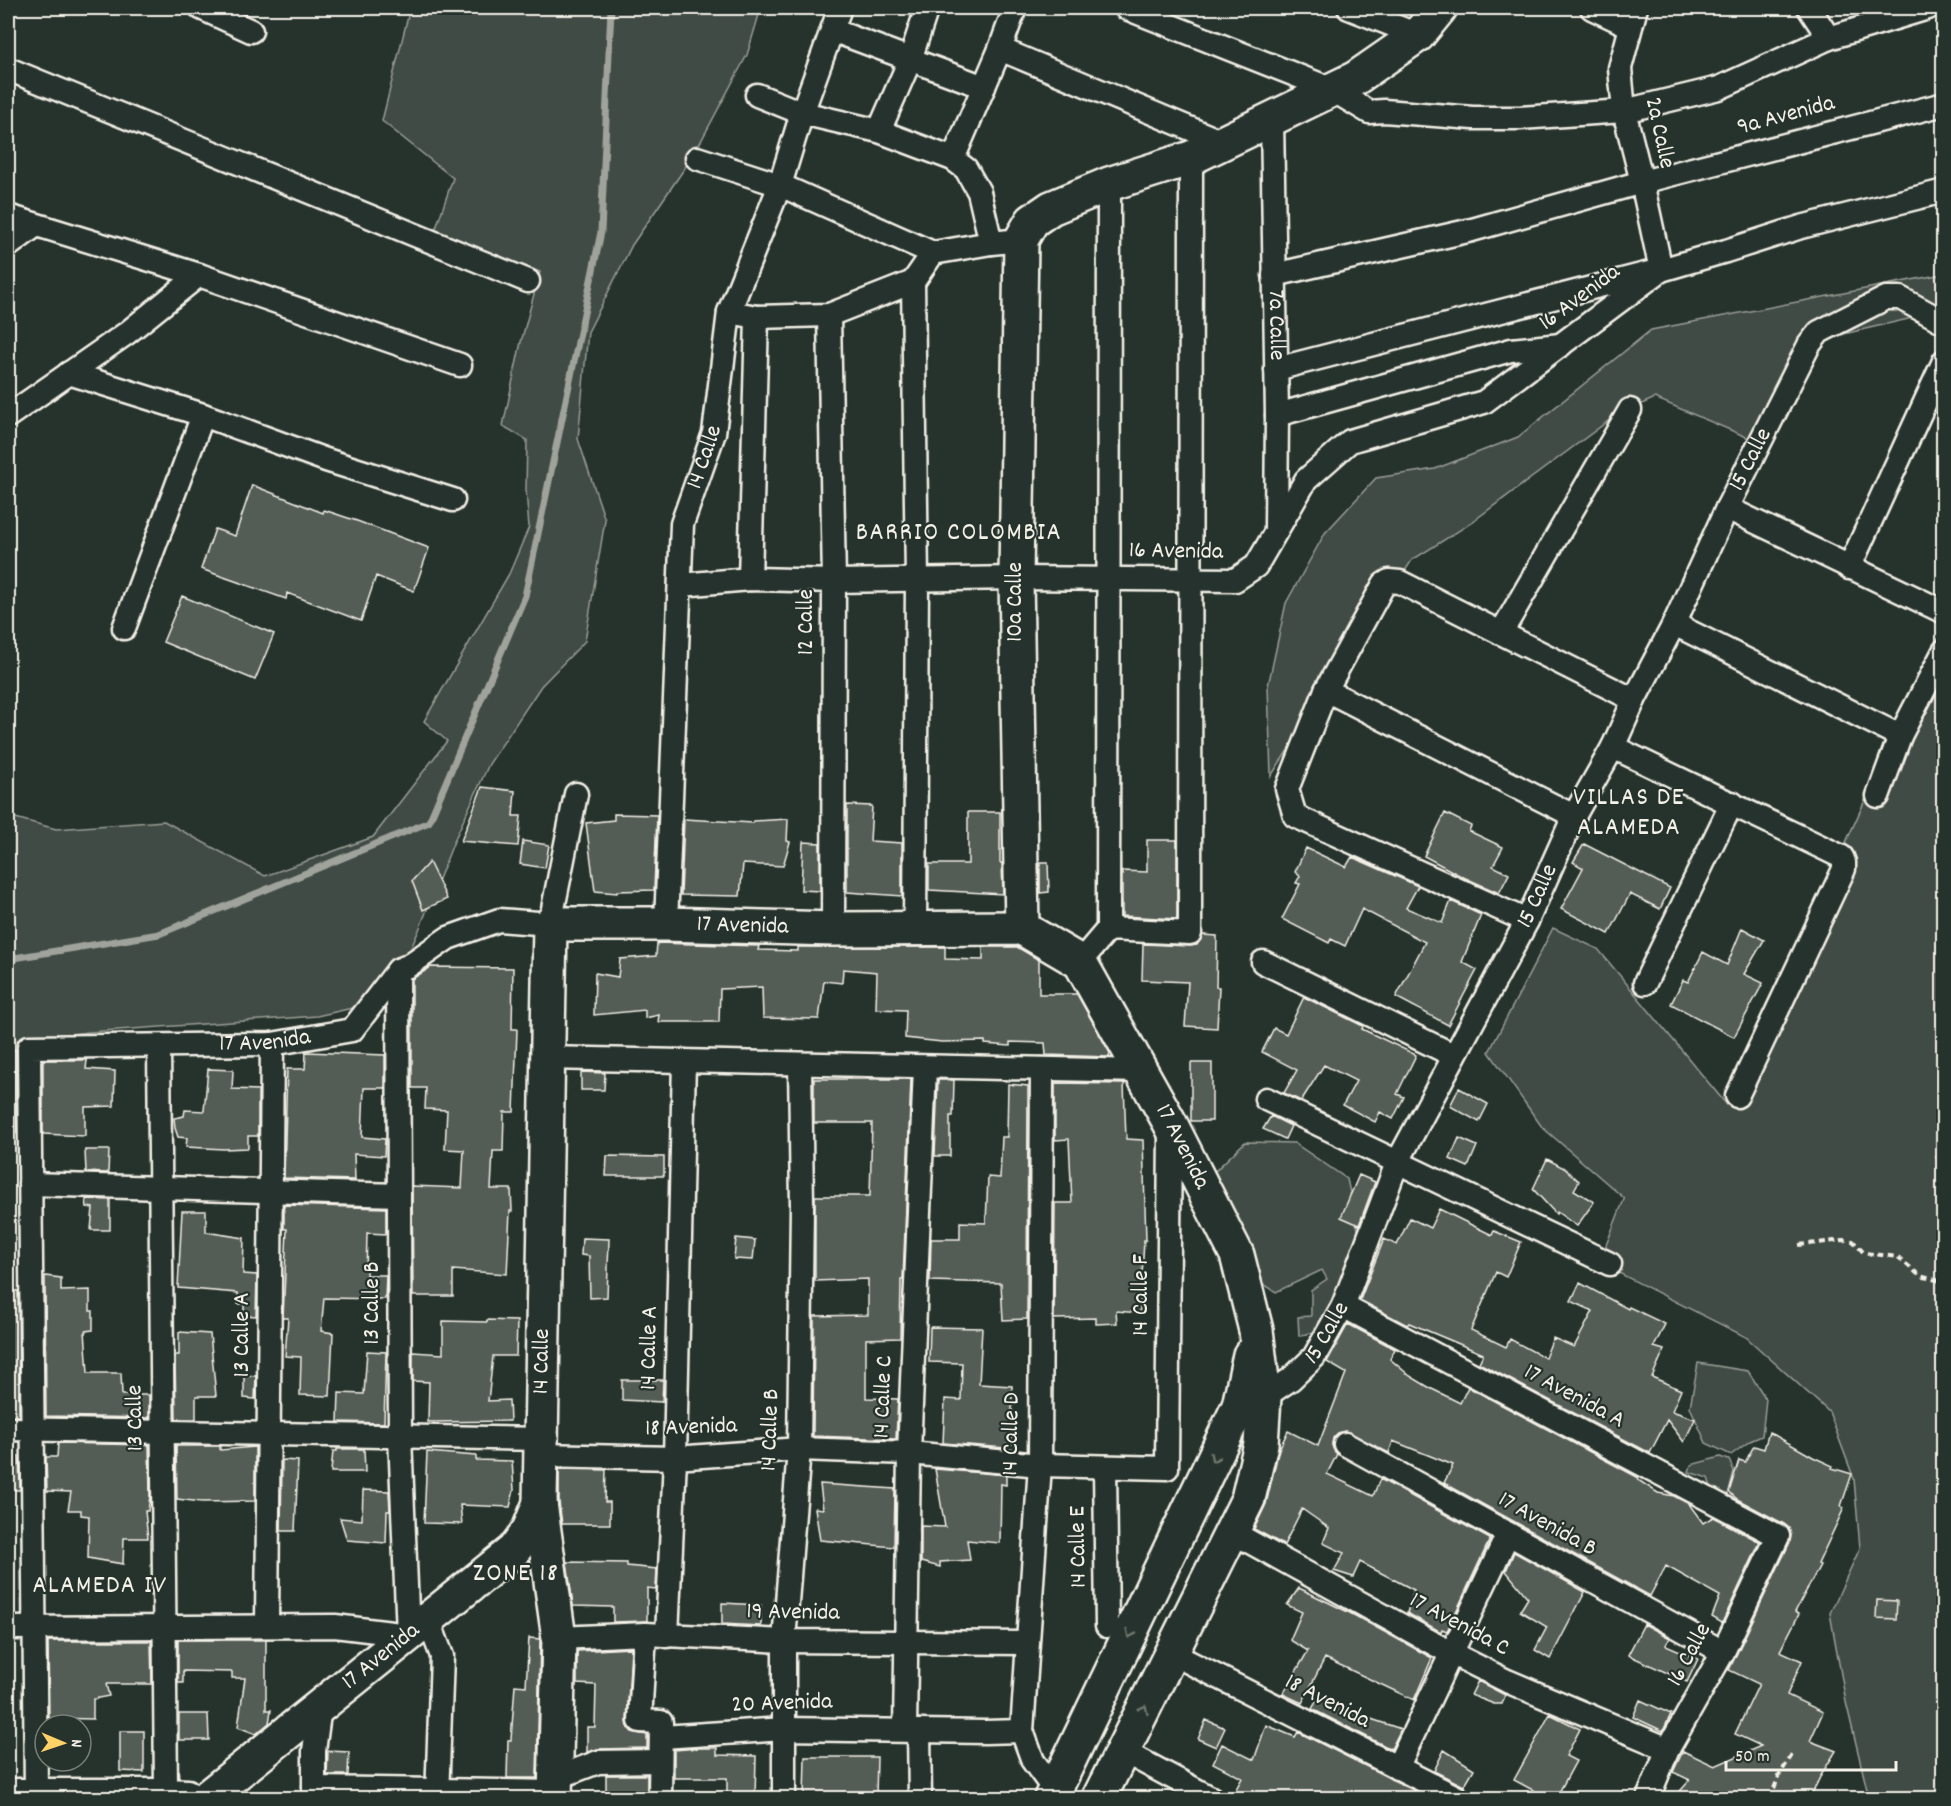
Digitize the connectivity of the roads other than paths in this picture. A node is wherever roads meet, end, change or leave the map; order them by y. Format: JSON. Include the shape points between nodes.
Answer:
{"nodes":[{"id":1,"x":201,"y":8,"type":"edge"},
{"id":2,"x":840,"y":8,"type":"edge"},
{"id":3,"x":927,"y":8,"type":"edge"},
{"id":4,"x":1015,"y":8,"type":"edge"},
{"id":5,"x":1126,"y":8,"type":"edge"},
{"id":6,"x":1349,"y":8,"type":"edge"},
{"id":7,"x":1440,"y":8,"type":"edge"},
{"id":8,"x":1592,"y":8,"type":"edge"},
{"id":9,"x":1809,"y":8,"type":"edge"},
{"id":10,"x":1928,"y":8,"type":"edge"},
{"id":11,"x":1633,"y":17,"type":"edge"},
{"id":12,"x":832,"y":30,"type":"junction"},
{"id":13,"x":251,"y":31,"type":"dead end"},
{"id":14,"x":1418,"y":35,"type":"junction"},
{"id":15,"x":1829,"y":38,"type":"junction"},
{"id":16,"x":1000,"y":49,"type":"junction"},
{"id":17,"x":910,"y":60,"type":"junction"},
{"id":18,"x":8,"y":69,"type":"edge"},
{"id":19,"x":984,"y":87,"type":"junction"},
{"id":20,"x":1331,"y":89,"type":"junction"},
{"id":21,"x":757,"y":95,"type":"dead end"},
{"id":22,"x":1944,"y":104,"type":"edge"},
{"id":23,"x":1624,"y":111,"type":"junction"},
{"id":24,"x":802,"y":113,"type":"junction"},
{"id":25,"x":1272,"y":119,"type":"junction"},
{"id":26,"x":879,"y":131,"type":"junction"},
{"id":27,"x":1222,"y":142,"type":"junction"},
{"id":28,"x":697,"y":158,"type":"dead end"},
{"id":29,"x":1191,"y":158,"type":"junction"},
{"id":30,"x":953,"y":159,"type":"junction"},
{"id":31,"x":1642,"y":182,"type":"junction"},
{"id":32,"x":1109,"y":184,"type":"junction"},
{"id":33,"x":780,"y":185,"type":"junction"},
{"id":34,"x":1944,"y":191,"type":"edge"},
{"id":35,"x":8,"y":216,"type":"edge"},
{"id":36,"x":35,"y":226,"type":"junction"},
{"id":37,"x":1006,"y":241,"type":"junction"},
{"id":38,"x":8,"y":246,"type":"edge"},
{"id":39,"x":933,"y":253,"type":"junction"},
{"id":40,"x":1661,"y":270,"type":"junction"},
{"id":41,"x":199,"y":275,"type":"junction"},
{"id":42,"x":1274,"y":275,"type":"junction"},
{"id":43,"x":528,"y":281,"type":"dead end"},
{"id":44,"x":913,"y":282,"type":"junction"},
{"id":45,"x":729,"y":312,"type":"junction"},
{"id":46,"x":828,"y":315,"type":"junction"},
{"id":47,"x":756,"y":317,"type":"junction"},
{"id":48,"x":1944,"y":322,"type":"edge"},
{"id":49,"x":1562,"y":345,"type":"junction"},
{"id":50,"x":1944,"y":361,"type":"edge"},
{"id":51,"x":460,"y":365,"type":"dead end"},
{"id":52,"x":1276,"y":369,"type":"junction"},
{"id":53,"x":69,"y":373,"type":"junction"},
{"id":54,"x":1630,"y":410,"type":"dead end"},
{"id":55,"x":203,"y":415,"type":"junction"},
{"id":56,"x":1278,"y":415,"type":"junction"},
{"id":57,"x":8,"y":416,"type":"edge"},
{"id":58,"x":453,"y":500,"type":"dead end"},
{"id":59,"x":1727,"y":508,"type":"junction"},
{"id":60,"x":1276,"y":529,"type":"junction"},
{"id":61,"x":1849,"y":568,"type":"junction"},
{"id":62,"x":1016,"y":578,"type":"junction"},
{"id":63,"x":1107,"y":578,"type":"junction"},
{"id":64,"x":750,"y":579,"type":"junction"},
{"id":65,"x":1192,"y":579,"type":"junction"},
{"id":66,"x":917,"y":580,"type":"junction"},
{"id":67,"x":834,"y":581,"type":"junction"},
{"id":68,"x":681,"y":585,"type":"junction"},
{"id":69,"x":1944,"y":612,"type":"edge"},
{"id":70,"x":1674,"y":624,"type":"junction"},
{"id":71,"x":124,"y":628,"type":"dead end"},
{"id":72,"x":1501,"y":633,"type":"junction"},
{"id":73,"x":1944,"y":651,"type":"edge"},
{"id":74,"x":1326,"y":690,"type":"junction"},
{"id":75,"x":1634,"y":700,"type":"junction"},
{"id":76,"x":1900,"y":736,"type":"junction"},
{"id":77,"x":1613,"y":747,"type":"junction"},
{"id":78,"x":576,"y":794,"type":"dead end"},
{"id":79,"x":1878,"y":796,"type":"dead end"},
{"id":80,"x":1732,"y":803,"type":"junction"},
{"id":81,"x":1574,"y":816,"type":"junction"},
{"id":82,"x":1527,"y":921,"type":"junction"},
{"id":83,"x":550,"y":924,"type":"junction"},
{"id":84,"x":666,"y":924,"type":"junction"},
{"id":85,"x":1022,"y":928,"type":"junction"},
{"id":86,"x":832,"y":929,"type":"junction"},
{"id":87,"x":915,"y":929,"type":"junction"},
{"id":88,"x":1108,"y":929,"type":"junction"},
{"id":89,"x":1080,"y":962,"type":"junction"},
{"id":90,"x":1263,"y":962,"type":"dead end"},
{"id":91,"x":398,"y":970,"type":"junction"},
{"id":92,"x":1645,"y":983,"type":"dead end"},
{"id":93,"x":272,"y":1044,"type":"junction"},
{"id":94,"x":159,"y":1046,"type":"junction"},
{"id":95,"x":1453,"y":1055,"type":"junction"},
{"id":96,"x":547,"y":1058,"type":"junction"},
{"id":97,"x":684,"y":1061,"type":"junction"},
{"id":98,"x":801,"y":1064,"type":"junction"},
{"id":99,"x":925,"y":1067,"type":"junction"},
{"id":100,"x":1041,"y":1070,"type":"junction"},
{"id":101,"x":1141,"y":1071,"type":"junction"},
{"id":102,"x":1737,"y":1096,"type":"dead end"},
{"id":103,"x":1266,"y":1099,"type":"dead end"},
{"id":104,"x":1170,"y":1123,"type":"junction"},
{"id":105,"x":1397,"y":1163,"type":"junction"},
{"id":106,"x":30,"y":1184,"type":"junction"},
{"id":107,"x":160,"y":1188,"type":"junction"},
{"id":108,"x":271,"y":1192,"type":"junction"},
{"id":109,"x":399,"y":1196,"type":"junction"},
{"id":110,"x":1610,"y":1264,"type":"dead end"},
{"id":111,"x":1343,"y":1306,"type":"junction"},
{"id":112,"x":1251,"y":1401,"type":"junction"},
{"id":113,"x":8,"y":1429,"type":"edge"},
{"id":114,"x":33,"y":1430,"type":"junction"},
{"id":115,"x":163,"y":1432,"type":"junction"},
{"id":116,"x":269,"y":1434,"type":"junction"},
{"id":117,"x":400,"y":1436,"type":"junction"},
{"id":118,"x":1345,"y":1444,"type":"dead end"},
{"id":119,"x":541,"y":1447,"type":"junction"},
{"id":120,"x":799,"y":1449,"type":"junction"},
{"id":121,"x":909,"y":1453,"type":"junction"},
{"id":122,"x":675,"y":1458,"type":"junction"},
{"id":123,"x":1040,"y":1466,"type":"junction"},
{"id":124,"x":1105,"y":1467,"type":"junction"},
{"id":125,"x":1167,"y":1468,"type":"joint"},
{"id":126,"x":540,"y":1503,"type":"junction"},
{"id":127,"x":1232,"y":1532,"type":"junction"},
{"id":128,"x":1508,"y":1534,"type":"junction"},
{"id":129,"x":1778,"y":1536,"type":"joint"},
{"id":130,"x":267,"y":1626,"type":"junction"},
{"id":131,"x":1107,"y":1626,"type":"dead end"},
{"id":132,"x":165,"y":1627,"type":"junction"},
{"id":133,"x":418,"y":1627,"type":"junction"},
{"id":134,"x":8,"y":1628,"type":"edge"},
{"id":135,"x":35,"y":1628,"type":"junction"},
{"id":136,"x":656,"y":1635,"type":"junction"},
{"id":137,"x":559,"y":1638,"type":"junction"},
{"id":138,"x":784,"y":1641,"type":"junction"},
{"id":139,"x":907,"y":1641,"type":"junction"},
{"id":140,"x":1027,"y":1643,"type":"junction"},
{"id":141,"x":1724,"y":1652,"type":"junction"},
{"id":142,"x":1171,"y":1653,"type":"junction"},
{"id":143,"x":1451,"y":1653,"type":"junction"},
{"id":144,"x":320,"y":1707,"type":"junction"},
{"id":145,"x":784,"y":1729,"type":"junction"},
{"id":146,"x":912,"y":1730,"type":"junction"},
{"id":147,"x":1022,"y":1731,"type":"junction"},
{"id":148,"x":662,"y":1737,"type":"junction"},
{"id":149,"x":1668,"y":1749,"type":"junction"},
{"id":150,"x":1123,"y":1751,"type":"junction"},
{"id":151,"x":660,"y":1761,"type":"junction"},
{"id":152,"x":1397,"y":1768,"type":"junction"},
{"id":153,"x":8,"y":1790,"type":"edge"},
{"id":154,"x":166,"y":1790,"type":"junction"},
{"id":155,"x":556,"y":1790,"type":"edge"},
{"id":156,"x":36,"y":1791,"type":"junction"},
{"id":157,"x":314,"y":1793,"type":"edge"},
{"id":158,"x":438,"y":1794,"type":"edge"},
{"id":159,"x":1053,"y":1795,"type":"edge"},
{"id":160,"x":195,"y":1798,"type":"edge"},
{"id":161,"x":207,"y":1798,"type":"edge"},
{"id":162,"x":660,"y":1798,"type":"edge"},
{"id":163,"x":784,"y":1798,"type":"edge"},
{"id":164,"x":920,"y":1798,"type":"edge"},
{"id":165,"x":1099,"y":1798,"type":"edge"},
{"id":166,"x":1211,"y":1798,"type":"edge"},
{"id":167,"x":1458,"y":1798,"type":"edge"},
{"id":168,"x":1648,"y":1798,"type":"edge"}],
"edges":[{"from":1,"to":13,"type":"street"},
{"from":2,"to":12,"type":"street","name":"14 Calle"},
{"from":3,"to":17,"type":"street"},
{"from":4,"to":16,"type":"street"},
{"from":5,"to":20,"type":"street"},
{"from":6,"to":14,"type":"street"},
{"from":7,"to":14,"type":"street"},
{"from":8,"to":11,"type":"street"},
{"from":9,"to":15,"type":"street"},
{"from":10,"to":15,"type":"street"},
{"from":11,"to":23,"type":"street","name":"2a Calle","via":[[1620,68]]},
{"from":12,"to":17,"type":"street"},
{"from":12,"to":24,"type":"street","name":"14 Calle"},
{"from":14,"to":20,"type":"street","via":[[1356,78]]},
{"from":15,"to":23,"type":"street","via":[[1719,88]]},
{"from":16,"to":19,"type":"street"},
{"from":16,"to":27,"type":"street"},
{"from":17,"to":19,"type":"street"},
{"from":17,"to":26,"type":"street"},
{"from":18,"to":43,"type":"street"},
{"from":19,"to":30,"type":"street"},
{"from":20,"to":23,"type":"street","via":[[1369,112],[1520,118]]},
{"from":20,"to":25,"type":"street"},
{"from":21,"to":24,"type":"street"},
{"from":22,"to":31,"type":"street","name":"9a Avenida"},
{"from":23,"to":31,"type":"street","name":"2a Calle"},
{"from":24,"to":26,"type":"street"},
{"from":24,"to":33,"type":"street","name":"14 Calle"},
{"from":25,"to":27,"type":"street"},
{"from":25,"to":42,"type":"street","name":"7a Calle"},
{"from":26,"to":30,"type":"street"},
{"from":27,"to":29,"type":"street"},
{"from":28,"to":33,"type":"street"},
{"from":29,"to":32,"type":"street"},
{"from":29,"to":65,"type":"street"},
{"from":30,"to":37,"type":"street","via":[[966,169]]},
{"from":31,"to":40,"type":"street","name":"2a Calle"},
{"from":31,"to":42,"type":"street","name":"9a Avenida","via":[[1472,231]]},
{"from":32,"to":37,"type":"street","via":[[1051,208]]},
{"from":32,"to":63,"type":"street"},
{"from":33,"to":39,"type":"street"},
{"from":33,"to":45,"type":"street","name":"14 Calle"},
{"from":34,"to":40,"type":"street","via":[[1801,227]]},
{"from":35,"to":36,"type":"street"},
{"from":36,"to":38,"type":"street"},
{"from":36,"to":41,"type":"street"},
{"from":37,"to":39,"type":"street"},
{"from":37,"to":62,"type":"street","name":"10a Calle"},
{"from":39,"to":44,"type":"street"},
{"from":40,"to":49,"type":"street","name":"16 Avenida"},
{"from":40,"to":52,"type":"street"},
{"from":41,"to":51,"type":"street"},
{"from":41,"to":53,"type":"street","via":[[128,333]]},
{"from":42,"to":52,"type":"street","name":"7a Calle"},
{"from":44,"to":46,"type":"street"},
{"from":44,"to":66,"type":"street"},
{"from":45,"to":47,"type":"street"},
{"from":45,"to":68,"type":"street","name":"14 Calle","via":[[714,433],[682,524]]},
{"from":46,"to":47,"type":"street"},
{"from":46,"to":67,"type":"street","name":"12 Calle"},
{"from":47,"to":64,"type":"street"},
{"from":48,"to":59,"type":"street","name":"15 Calle","via":[[1900,298],[1886,298],[1819,332]]},
{"from":49,"to":56,"type":"street","via":[[1511,350]]},
{"from":49,"to":60,"type":"street","name":"16 Avenida","via":[[1484,402],[1350,441],[1306,480]]},
{"from":50,"to":61,"type":"street"},
{"from":52,"to":56,"type":"street","name":"7a Calle"},
{"from":53,"to":55,"type":"street"},
{"from":53,"to":57,"type":"street"},
{"from":54,"to":72,"type":"street"},
{"from":55,"to":58,"type":"street","via":[[326,460]]},
{"from":55,"to":71,"type":"street"},
{"from":56,"to":60,"type":"street","name":"7a Calle"},
{"from":59,"to":61,"type":"street"},
{"from":59,"to":70,"type":"street","name":"15 Calle"},
{"from":60,"to":65,"type":"street","name":"16 Avenida","via":[[1256,566],[1235,580]]},
{"from":61,"to":69,"type":"street"},
{"from":62,"to":63,"type":"street","name":"16 Avenida"},
{"from":62,"to":66,"type":"street","name":"16 Avenida"},
{"from":62,"to":85,"type":"street","name":"10a Calle"},
{"from":63,"to":65,"type":"street","name":"16 Avenida"},
{"from":63,"to":88,"type":"street"},
{"from":64,"to":67,"type":"street","name":"16 Avenida"},
{"from":64,"to":68,"type":"street","name":"16 Avenida"},
{"from":65,"to":88,"type":"street","via":[[1190,933]]},
{"from":66,"to":67,"type":"street","name":"16 Avenida"},
{"from":66,"to":87,"type":"street"},
{"from":67,"to":86,"type":"street","name":"12 Calle"},
{"from":68,"to":84,"type":"street","name":"14 Calle"},
{"from":70,"to":75,"type":"street","name":"15 Calle"},
{"from":70,"to":76,"type":"street"},
{"from":72,"to":74,"type":"street","via":[[1400,582],[1389,581]]},
{"from":72,"to":75,"type":"street"},
{"from":73,"to":76,"type":"street"},
{"from":74,"to":81,"type":"street"},
{"from":74,"to":82,"type":"street","via":[[1287,789],[1295,816]]},
{"from":75,"to":77,"type":"street","name":"15 Calle"},
{"from":76,"to":79,"type":"street"},
{"from":77,"to":80,"type":"street"},
{"from":77,"to":81,"type":"street","name":"15 Calle"},
{"from":78,"to":83,"type":"street"},
{"from":80,"to":92,"type":"street"},
{"from":80,"to":102,"type":"street","via":[[1842,857],[1844,862]]},
{"from":81,"to":82,"type":"street","name":"15 Calle"},
{"from":82,"to":95,"type":"street","name":"15 Calle"},
{"from":83,"to":84,"type":"street","name":"17 Avenida"},
{"from":83,"to":91,"type":"street","name":"17 Avenida","via":[[500,920],[448,938]]},
{"from":83,"to":96,"type":"street","name":"14 Calle"},
{"from":84,"to":86,"type":"street","name":"17 Avenida"},
{"from":85,"to":87,"type":"street","name":"17 Avenida"},
{"from":85,"to":89,"type":"street"},
{"from":86,"to":87,"type":"street","name":"17 Avenida"},
{"from":88,"to":89,"type":"street"},
{"from":89,"to":101,"type":"street","name":"17 Avenida"},
{"from":90,"to":95,"type":"street"},
{"from":91,"to":93,"type":"street","name":"17 Avenida","via":[[352,1030]]},
{"from":91,"to":109,"type":"street","name":"13 Calle B"},
{"from":93,"to":94,"type":"street","name":"17 Avenida"},
{"from":93,"to":108,"type":"street","name":"13 Calle A"},
{"from":94,"to":106,"type":"street","name":"17 Avenida","via":[[29,1047]]},
{"from":94,"to":107,"type":"street","name":"13 Calle"},
{"from":95,"to":105,"type":"street","name":"15 Calle"},
{"from":96,"to":97,"type":"street"},
{"from":96,"to":119,"type":"street","name":"14 Calle"},
{"from":97,"to":98,"type":"street"},
{"from":97,"to":122,"type":"street","name":"14 Calle A"},
{"from":98,"to":99,"type":"street"},
{"from":98,"to":120,"type":"street","name":"14 Calle B"},
{"from":99,"to":100,"type":"street"},
{"from":99,"to":121,"type":"street","name":"14 Calle C"},
{"from":100,"to":101,"type":"street"},
{"from":100,"to":123,"type":"street","name":"14 Calle D"},
{"from":101,"to":104,"type":"street","name":"17 Avenida"},
{"from":103,"to":105,"type":"street"},
{"from":104,"to":112,"type":"street","name":"17 Avenida","via":[[1237,1255],[1256,1330]]},
{"from":104,"to":125,"type":"street","name":"14 Calle F"},
{"from":105,"to":110,"type":"street"},
{"from":105,"to":111,"type":"street","name":"15 Calle"},
{"from":106,"to":107,"type":"street"},
{"from":106,"to":114,"type":"street"},
{"from":107,"to":108,"type":"street"},
{"from":107,"to":115,"type":"street","name":"13 Calle"},
{"from":108,"to":109,"type":"street"},
{"from":108,"to":116,"type":"street","name":"13 Calle A"},
{"from":109,"to":117,"type":"street","name":"13 Calle B"},
{"from":111,"to":112,"type":"street","name":"15 Calle","via":[[1314,1357],[1291,1379]]},
{"from":111,"to":129,"type":"street","name":"17 Avenida A"},
{"from":112,"to":127,"type":"street","via":[[1261,1444],[1248,1499]]},
{"from":112,"to":159,"type":"street","one_way":true},
{"from":113,"to":114,"type":"street","name":"18 Avenida"},
{"from":114,"to":115,"type":"street","name":"18 Avenida"},
{"from":114,"to":135,"type":"street"},
{"from":115,"to":116,"type":"street","name":"18 Avenida"},
{"from":115,"to":132,"type":"street","name":"13 Calle"},
{"from":116,"to":117,"type":"street","name":"18 Avenida"},
{"from":116,"to":130,"type":"street","name":"13 Calle A"},
{"from":117,"to":119,"type":"street","name":"18 Avenida"},
{"from":117,"to":133,"type":"street","name":"13 Calle B"},
{"from":118,"to":128,"type":"street","name":"17 Avenida B"},
{"from":119,"to":122,"type":"street","name":"18 Avenida"},
{"from":119,"to":126,"type":"street","name":"14 Calle"},
{"from":120,"to":121,"type":"street","name":"18 Avenida"},
{"from":120,"to":122,"type":"street","name":"18 Avenida"},
{"from":120,"to":138,"type":"street","name":"14 Calle B"},
{"from":121,"to":123,"type":"street","name":"18 Avenida"},
{"from":121,"to":139,"type":"street","name":"14 Calle C"},
{"from":122,"to":136,"type":"street","name":"14 Calle A"},
{"from":123,"to":124,"type":"street","name":"18 Avenida"},
{"from":123,"to":140,"type":"street","name":"14 Calle D"},
{"from":124,"to":125,"type":"street","name":"18 Avenida"},
{"from":124,"to":131,"type":"street","name":"14 Calle E"},
{"from":126,"to":133,"type":"street","name":"17 Avenida","via":[[529,1530],[514,1550]]},
{"from":126,"to":137,"type":"street","name":"14 Calle"},
{"from":127,"to":142,"type":"street"},
{"from":127,"to":143,"type":"street","name":"17 Avenida C"},
{"from":128,"to":141,"type":"street","name":"17 Avenida B"},
{"from":128,"to":143,"type":"street"},
{"from":129,"to":141,"type":"street","name":"16 Calle"},
{"from":130,"to":132,"type":"street"},
{"from":130,"to":133,"type":"street"},
{"from":132,"to":135,"type":"street"},
{"from":132,"to":154,"type":"street","name":"13 Calle"},
{"from":133,"to":144,"type":"street","name":"17 Avenida"},
{"from":133,"to":158,"type":"street","name":"13 Calle B","via":[[442,1656]]},
{"from":134,"to":135,"type":"street"},
{"from":135,"to":156,"type":"street"},
{"from":136,"to":137,"type":"street","name":"19 Avenida"},
{"from":136,"to":138,"type":"street","name":"19 Avenida"},
{"from":136,"to":148,"type":"street","name":"14 Calle A","via":[[640,1721],[661,1722]]},
{"from":137,"to":155,"type":"street","name":"14 Calle"},
{"from":138,"to":139,"type":"street","name":"19 Avenida"},
{"from":138,"to":145,"type":"street","name":"14 Calle B"},
{"from":139,"to":140,"type":"street","name":"19 Avenida"},
{"from":139,"to":146,"type":"street","name":"14 Calle C"},
{"from":140,"to":147,"type":"street","name":"14 Calle D"},
{"from":141,"to":149,"type":"street","name":"16 Calle"},
{"from":150,"to":142,"type":"street","one_way":true},
{"from":142,"to":152,"type":"street","name":"18 Avenida"},
{"from":143,"to":149,"type":"street","name":"17 Avenida C"},
{"from":143,"to":152,"type":"street"},
{"from":144,"to":157,"type":"street"},
{"from":144,"to":161,"type":"street","name":"17 Avenida"},
{"from":145,"to":146,"type":"street","name":"20 Avenida"},
{"from":145,"to":148,"type":"street","name":"20 Avenida"},
{"from":145,"to":163,"type":"street","name":"14 Calle B"},
{"from":146,"to":147,"type":"street","name":"20 Avenida"},
{"from":146,"to":164,"type":"street","name":"14 Calle C"},
{"from":147,"to":159,"type":"street","name":"14 Calle D"},
{"from":148,"to":151,"type":"street"},
{"from":149,"to":168,"type":"street","name":"16 Calle"},
{"from":150,"to":165,"type":"street"},
{"from":150,"to":166,"type":"street"},
{"from":151,"to":155,"type":"street","via":[[598,1762]]},
{"from":151,"to":162,"type":"street"},
{"from":152,"to":167,"type":"street","name":"18 Avenida"},
{"from":153,"to":156,"type":"street"},
{"from":154,"to":156,"type":"street"},
{"from":154,"to":160,"type":"street","via":[[188,1791]]},
{"from":155,"to":158,"type":"street"},
{"from":157,"to":158,"type":"street"}]}
